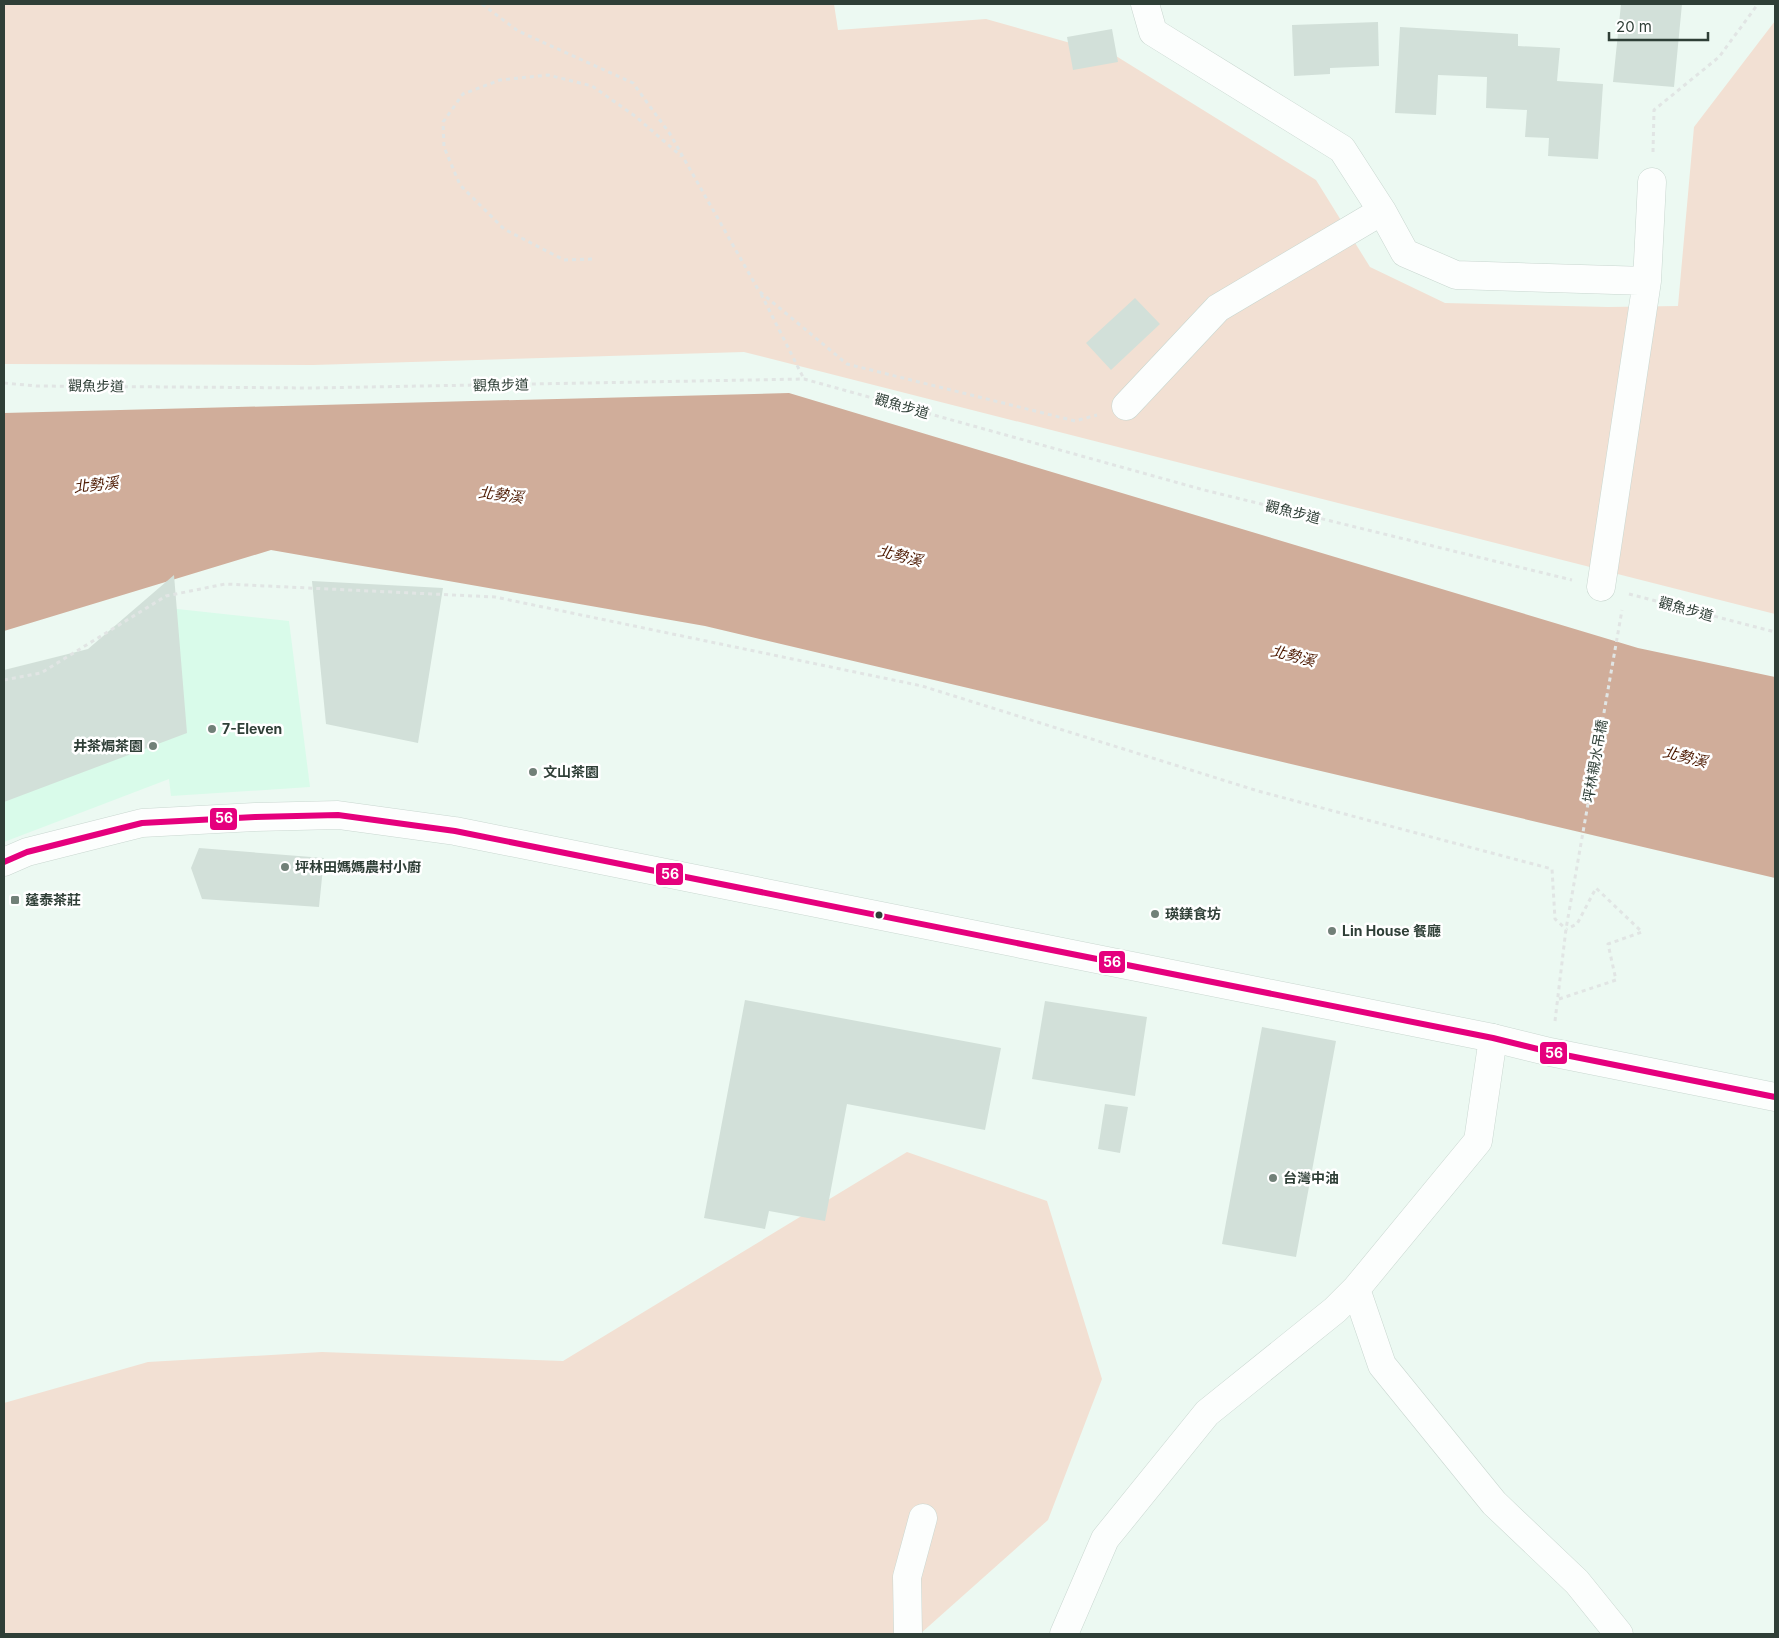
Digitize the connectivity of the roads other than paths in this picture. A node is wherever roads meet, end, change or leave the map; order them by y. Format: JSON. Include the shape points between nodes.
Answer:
{"nodes":[{"id":1,"x":1145,"y":4,"type":"edge"},
{"id":2,"x":1652,"y":182,"type":"road end"},
{"id":3,"x":1382,"y":211,"type":"junction"},
{"id":4,"x":1647,"y":281,"type":"junction"},
{"id":5,"x":1126,"y":406,"type":"road end"},
{"id":6,"x":1613,"y":590,"type":"road end"},
{"id":7,"x":4,"y":862,"type":"edge"},
{"id":8,"x":1493,"y":1038,"type":"junction"},
{"id":9,"x":1775,"y":1097,"type":"edge"},
{"id":10,"x":1356,"y":1290,"type":"junction"},
{"id":11,"x":923,"y":1518,"type":"dead end"},
{"id":12,"x":908,"y":1634,"type":"edge"},
{"id":13,"x":1064,"y":1634,"type":"edge"},
{"id":14,"x":1619,"y":1634,"type":"edge"}],
"edges":[{"from":1,"to":3,"type":"main road","via":[[1153,32],[1342,149]]},
{"from":2,"to":4,"type":"main road"},
{"from":3,"to":4,"type":"main road","via":[[1405,253],[1456,275]]},
{"from":3,"to":5,"type":"main road","via":[[1218,308]]},
{"from":4,"to":6,"type":"main road"},
{"from":7,"to":8,"type":"main road","via":[[27,852],[142,823],[338,815],[464,833]]},
{"from":8,"to":9,"type":"main road"},
{"from":8,"to":10,"type":"main road","via":[[1478,1142]]},
{"from":10,"to":13,"type":"main road","via":[[1207,1413],[1105,1539]]},
{"from":10,"to":14,"type":"main road","via":[[1382,1365],[1494,1503],[1576,1582]]},
{"from":11,"to":12,"type":"main road","via":[[907,1578]]}]}
